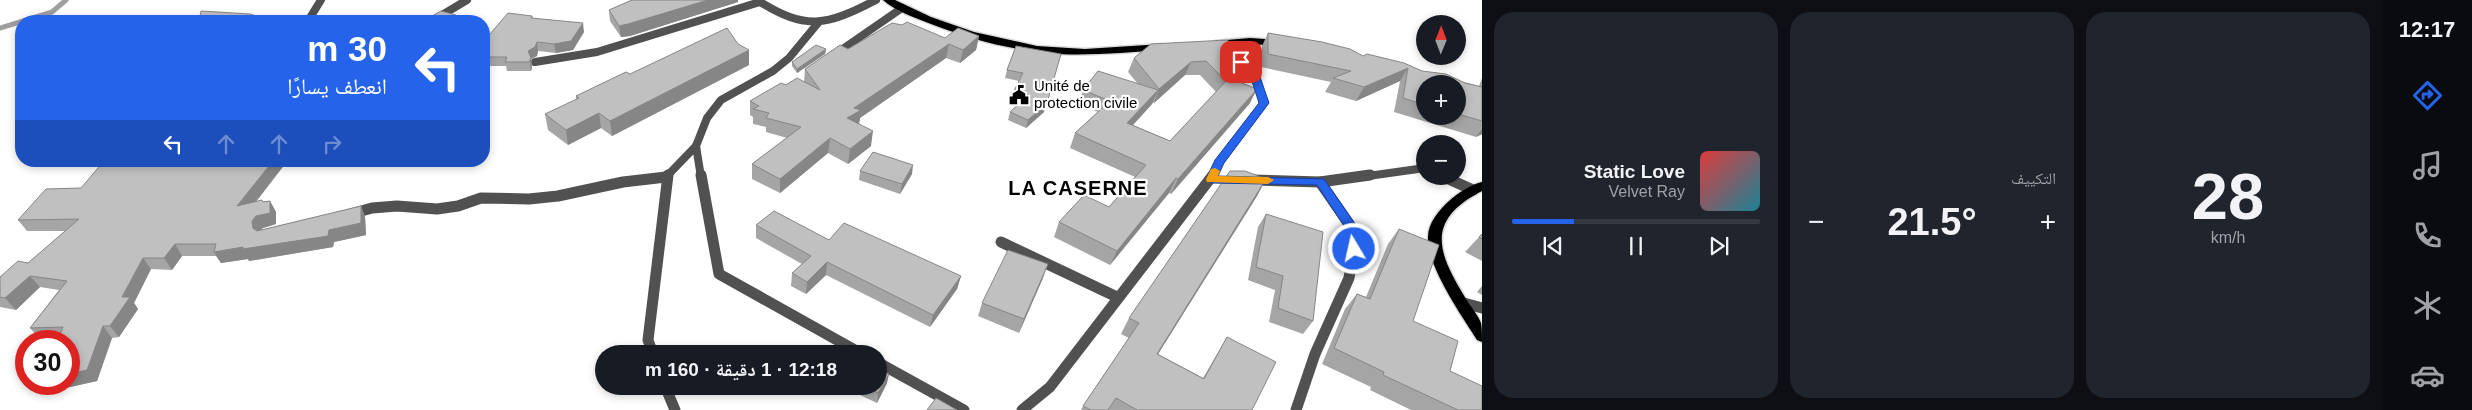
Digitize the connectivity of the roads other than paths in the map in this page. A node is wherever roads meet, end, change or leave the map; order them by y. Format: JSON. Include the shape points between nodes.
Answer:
{"nodes":[{"id":1,"x":321,"y":0,"type":"edge"},
{"id":2,"x":467,"y":0,"type":"edge"},
{"id":3,"x":876,"y":0,"type":"edge"},
{"id":4,"x":888,"y":0,"type":"edge"},
{"id":5,"x":758,"y":1,"type":"edge"},
{"id":6,"x":902,"y":8,"type":"junction"},
{"id":7,"x":312,"y":15,"type":"edge"},
{"id":8,"x":442,"y":15,"type":"edge"},
{"id":9,"x":818,"y":22,"type":"junction"},
{"id":10,"x":1218,"y":44,"type":"junction"},
{"id":11,"x":1286,"y":44,"type":"edge"},
{"id":12,"x":1200,"y":45,"type":"edge"},
{"id":13,"x":1172,"y":46,"type":"edge"},
{"id":14,"x":830,"y":58,"type":"edge"},
{"id":15,"x":535,"y":62,"type":"dead end"},
{"id":16,"x":696,"y":146,"type":"junction"},
{"id":17,"x":1416,"y":169,"type":"edge"},
{"id":18,"x":666,"y":176,"type":"junction"},
{"id":19,"x":1240,"y":180,"type":"edge"},
{"id":20,"x":1320,"y":182,"type":"junction"},
{"id":21,"x":1477,"y":188,"type":"edge"},
{"id":22,"x":338,"y":218,"type":"edge"},
{"id":23,"x":1001,"y":242,"type":"dead end"},
{"id":24,"x":1118,"y":297,"type":"junction"},
{"id":25,"x":1460,"y":302,"type":"junction"},
{"id":26,"x":1482,"y":308,"type":"edge"},
{"id":27,"x":1482,"y":336,"type":"edge"},
{"id":28,"x":650,"y":345,"type":"edge"},
{"id":29,"x":846,"y":345,"type":"edge"},
{"id":30,"x":887,"y":367,"type":"edge"},
{"id":31,"x":669,"y":395,"type":"edge"},
{"id":32,"x":674,"y":410,"type":"edge"},
{"id":33,"x":964,"y":410,"type":"edge"},
{"id":34,"x":1022,"y":410,"type":"edge"},
{"id":35,"x":1296,"y":410,"type":"edge"}],
"edges":[{"from":1,"to":7,"type":"street"},
{"from":2,"to":8,"type":"street"},
{"from":3,"to":9,"type":"street","via":[[831,21]]},
{"from":4,"to":6,"type":"main road"},
{"from":5,"to":9,"type":"street","via":[[788,19]]},
{"from":5,"to":15,"type":"street","via":[[596,52]]},
{"from":6,"to":13,"type":"main road","via":[[979,37],[1058,51]]},
{"from":6,"to":14,"type":"street"},
{"from":9,"to":16,"type":"street","via":[[773,71],[721,100],[707,118]]},
{"from":10,"to":11,"type":"main road","via":[[1250,41]]},
{"from":10,"to":12,"type":"main road"},
{"from":10,"to":24,"type":"street","via":[[1253,71],[1264,103],[1219,162],[1216,179]]},
{"from":16,"to":18,"type":"street"},
{"from":16,"to":29,"type":"street","via":[[719,274]]},
{"from":17,"to":20,"type":"street"},
{"from":18,"to":22,"type":"street","via":[[529,200],[481,198],[437,209],[372,208]]},
{"from":18,"to":28,"type":"street"},
{"from":19,"to":20,"type":"street"},
{"from":20,"to":35,"type":"street","via":[[1356,234],[1349,278],[1315,354]]},
{"from":21,"to":25,"type":"main road","via":[[1446,212],[1434,236],[1436,250]]},
{"from":23,"to":24,"type":"street"},
{"from":24,"to":34,"type":"street","via":[[1050,387]]},
{"from":25,"to":26,"type":"street"},
{"from":25,"to":27,"type":"main road"},
{"from":30,"to":33,"type":"street"},
{"from":31,"to":32,"type":"street"}]}
